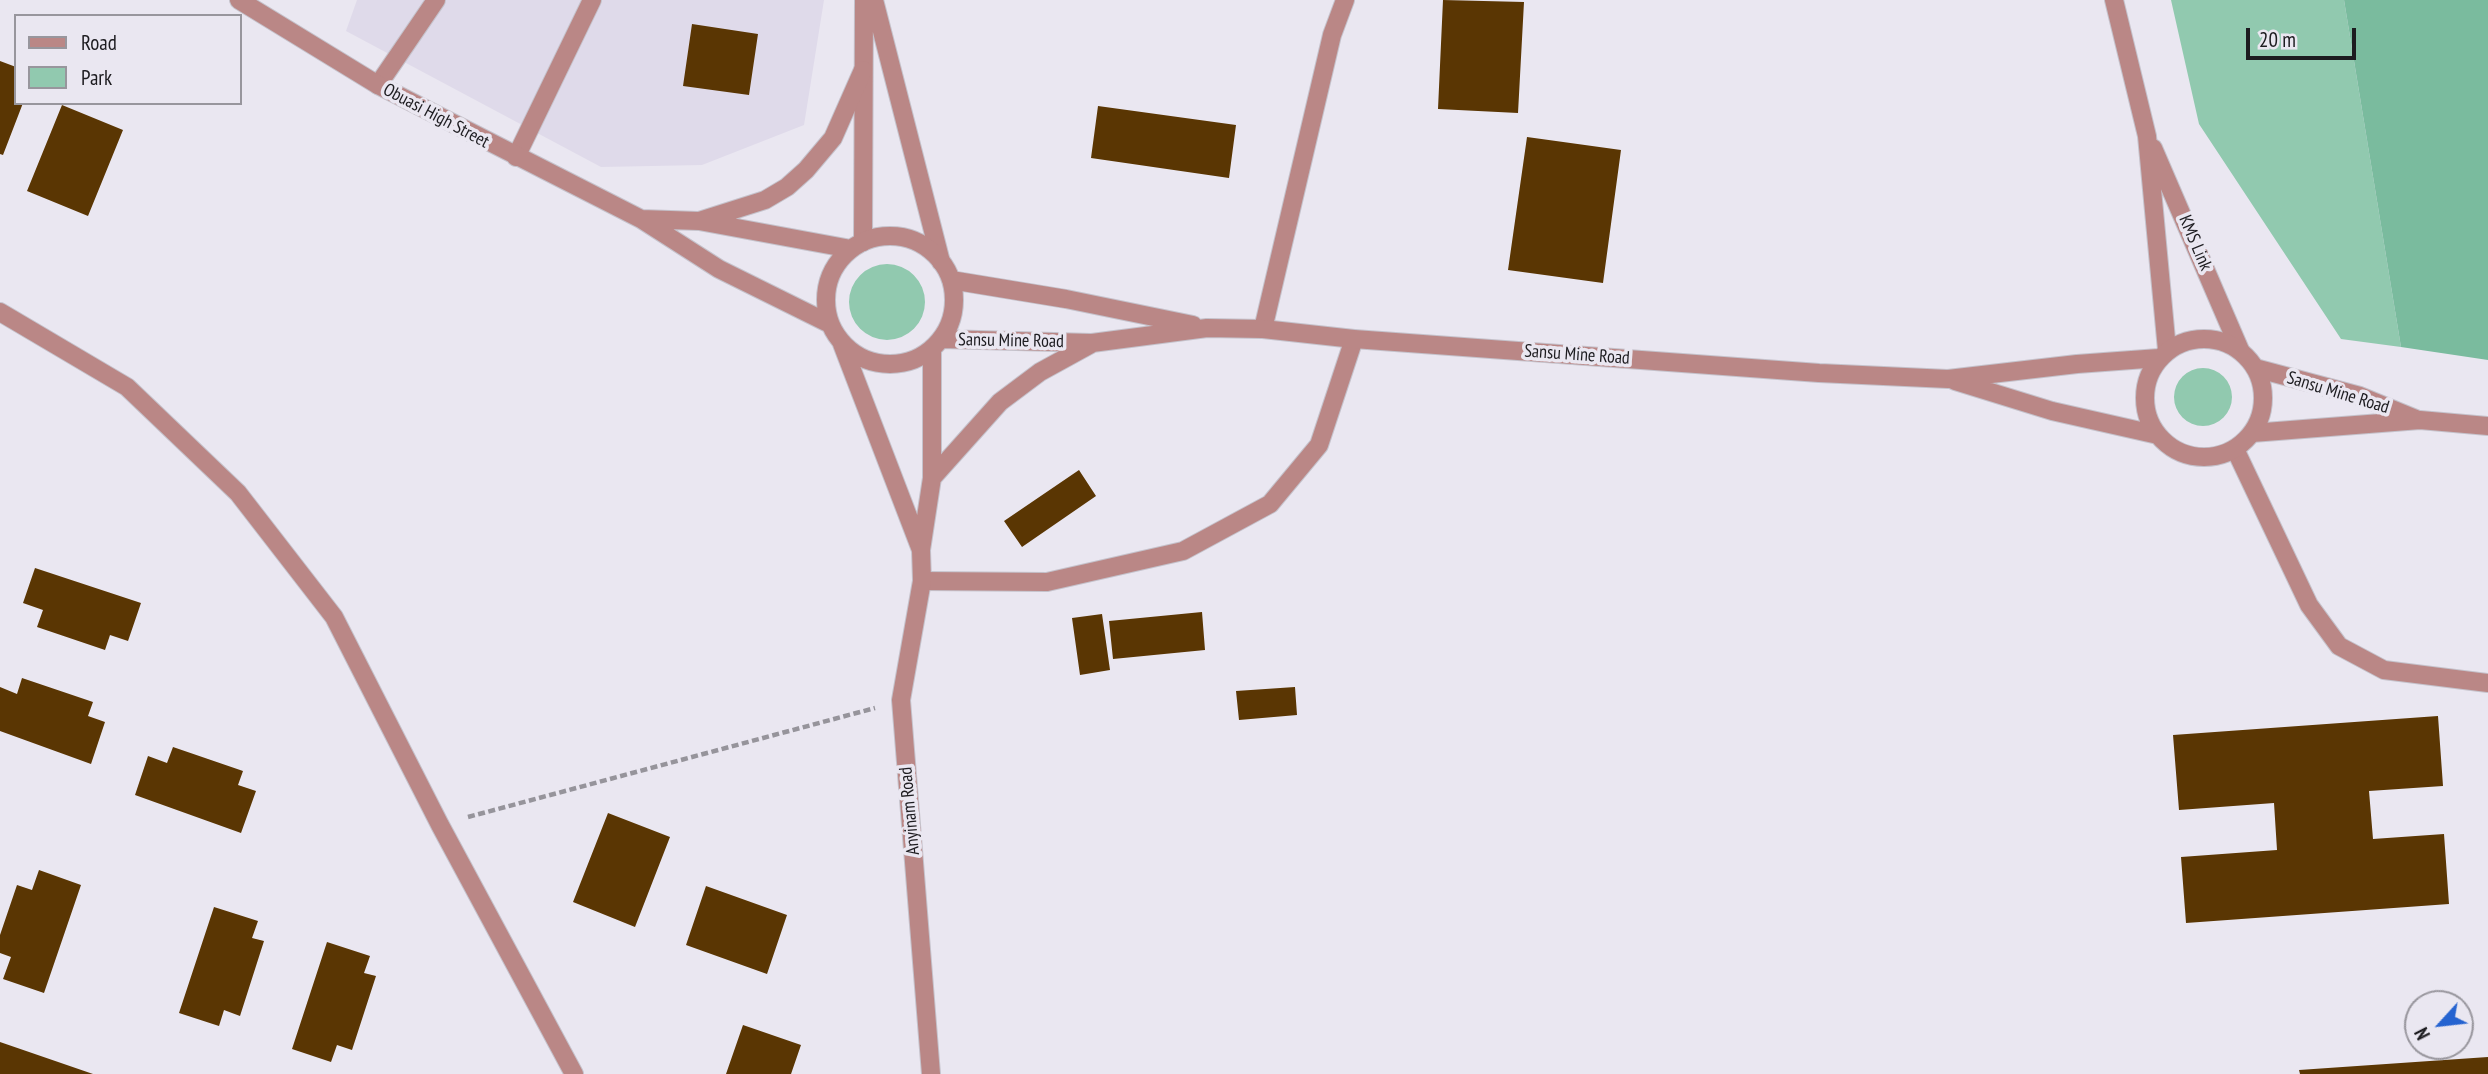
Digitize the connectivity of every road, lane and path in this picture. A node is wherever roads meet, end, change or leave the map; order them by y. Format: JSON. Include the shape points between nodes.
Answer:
{"nodes":[{"id":1,"x":239,"y":0,"type":"edge"},
{"id":2,"x":436,"y":0,"type":"edge"},
{"id":3,"x":592,"y":0,"type":"edge"},
{"id":4,"x":864,"y":0,"type":"edge"},
{"id":5,"x":874,"y":0,"type":"edge"},
{"id":6,"x":1345,"y":0,"type":"edge"},
{"id":7,"x":2114,"y":0,"type":"edge"},
{"id":8,"x":863,"y":70,"type":"junction"},
{"id":9,"x":378,"y":85,"type":"junction"},
{"id":10,"x":2147,"y":136,"type":"junction"},
{"id":11,"x":516,"y":157,"type":"junction"},
{"id":12,"x":641,"y":219,"type":"junction"},
{"id":13,"x":699,"y":222,"type":"junction"},
{"id":14,"x":857,"y":246,"type":"junction"},
{"id":15,"x":941,"y":262,"type":"junction"},
{"id":16,"x":951,"y":280,"type":"junction"},
{"id":17,"x":0,"y":312,"type":"edge"},
{"id":18,"x":830,"y":324,"type":"junction"},
{"id":19,"x":1206,"y":328,"type":"junction"},
{"id":20,"x":1263,"y":329,"type":"junction"},
{"id":21,"x":1354,"y":338,"type":"junction"},
{"id":22,"x":841,"y":341,"type":"junction"},
{"id":23,"x":1092,"y":343,"type":"junction"},
{"id":24,"x":937,"y":344,"type":"junction"},
{"id":25,"x":2240,"y":350,"type":"junction"},
{"id":26,"x":2163,"y":354,"type":"junction"},
{"id":27,"x":2255,"y":368,"type":"junction"},
{"id":28,"x":1948,"y":379,"type":"junction"},
{"id":29,"x":2420,"y":420,"type":"junction"},
{"id":30,"x":2488,"y":426,"type":"edge"},
{"id":31,"x":2252,"y":433,"type":"junction"},
{"id":32,"x":2158,"y":435,"type":"junction"},
{"id":33,"x":2235,"y":449,"type":"junction"},
{"id":34,"x":933,"y":478,"type":"junction"},
{"id":35,"x":921,"y":550,"type":"junction"},
{"id":36,"x":922,"y":581,"type":"junction"},
{"id":37,"x":2488,"y":683,"type":"edge"},
{"id":38,"x":901,"y":700,"type":"junction"},
{"id":39,"x":440,"y":825,"type":"junction"},
{"id":40,"x":574,"y":1074,"type":"edge"},
{"id":41,"x":931,"y":1074,"type":"edge"}],
"edges":[{"from":1,"to":9,"type":"street","name":"Obuasi High Street"},
{"from":2,"to":9,"type":"street"},
{"from":3,"to":11,"type":"street"},
{"from":4,"to":8,"type":"street"},
{"from":5,"to":15,"type":"street"},
{"from":6,"to":20,"type":"street","via":[[1332,35]]},
{"from":7,"to":10,"type":"street","name":"KMS Link"},
{"from":8,"to":13,"type":"street","via":[[833,138],[806,170],[765,200]]},
{"from":8,"to":14,"type":"street"},
{"from":9,"to":11,"type":"street","name":"Obuasi High Street"},
{"from":10,"to":25,"type":"street","name":"KMS Link"},
{"from":10,"to":26,"type":"street","name":"KMS Link"},
{"from":11,"to":12,"type":"street","name":"Obuasi High Street"},
{"from":12,"to":13,"type":"street","name":"Obuasi High Street"},
{"from":12,"to":18,"type":"street","name":"Obuasi High Street","via":[[719,269]]},
{"from":13,"to":14,"type":"street","name":"Obuasi High Street"},
{"from":14,"to":15,"type":"street","via":[[884,236],[905,238],[925,247]]},
{"from":14,"to":18,"type":"street","via":[[837,264],[828,283]]},
{"from":15,"to":16,"type":"street"},
{"from":16,"to":19,"type":"street","name":"Sansu Mine Road"},
{"from":16,"to":24,"type":"street","via":[[954,301],[950,321]]},
{"from":17,"to":39,"type":"street","via":[[128,387],[238,493],[334,617]]},
{"from":18,"to":22,"type":"street"},
{"from":19,"to":20,"type":"street","name":"Sansu Mine Road"},
{"from":19,"to":23,"type":"street","name":"Sansu Mine Road"},
{"from":20,"to":21,"type":"street","name":"Sansu Mine Road"},
{"from":21,"to":28,"type":"street","name":"Sansu Mine Road"},
{"from":21,"to":36,"type":"street","via":[[1319,445],[1270,504],[1183,551],[1046,582]]},
{"from":22,"to":24,"type":"street","via":[[853,353],[884,364],[917,358]]},
{"from":22,"to":35,"type":"street","name":"Anyinam Road"},
{"from":23,"to":24,"type":"street","name":"Sansu Mine Road"},
{"from":23,"to":34,"type":"street","via":[[1040,372],[1000,402]]},
{"from":24,"to":34,"type":"street","name":"Anyinam Road"},
{"from":25,"to":26,"type":"street","via":[[2203,338],[2185,341]]},
{"from":25,"to":27,"type":"street"},
{"from":26,"to":28,"type":"street","name":"Sansu Mine Road"},
{"from":26,"to":32,"type":"street","via":[[2146,383],[2146,410]]},
{"from":27,"to":29,"type":"street","name":"Sansu Mine Road","via":[[2360,396]]},
{"from":27,"to":31,"type":"street","via":[[2263,389],[2262,413]]},
{"from":28,"to":32,"type":"street","name":"Sansu Mine Road","via":[[2052,411]]},
{"from":29,"to":30,"type":"street","name":"Sansu Mine Road"},
{"from":29,"to":31,"type":"street","name":"Sansu Mine Road"},
{"from":31,"to":33,"type":"street"},
{"from":32,"to":33,"type":"street","via":[[2174,449],[2194,457]]},
{"from":33,"to":37,"type":"street","via":[[2309,605],[2339,646],[2384,670]]},
{"from":34,"to":35,"type":"street","name":"Anyinam Road"},
{"from":35,"to":36,"type":"street","name":"Anyinam Road"},
{"from":36,"to":38,"type":"street","name":"Anyinam Road"},
{"from":38,"to":39,"type":"path"},
{"from":38,"to":41,"type":"street","name":"Anyinam Road"},
{"from":39,"to":40,"type":"street"}]}
